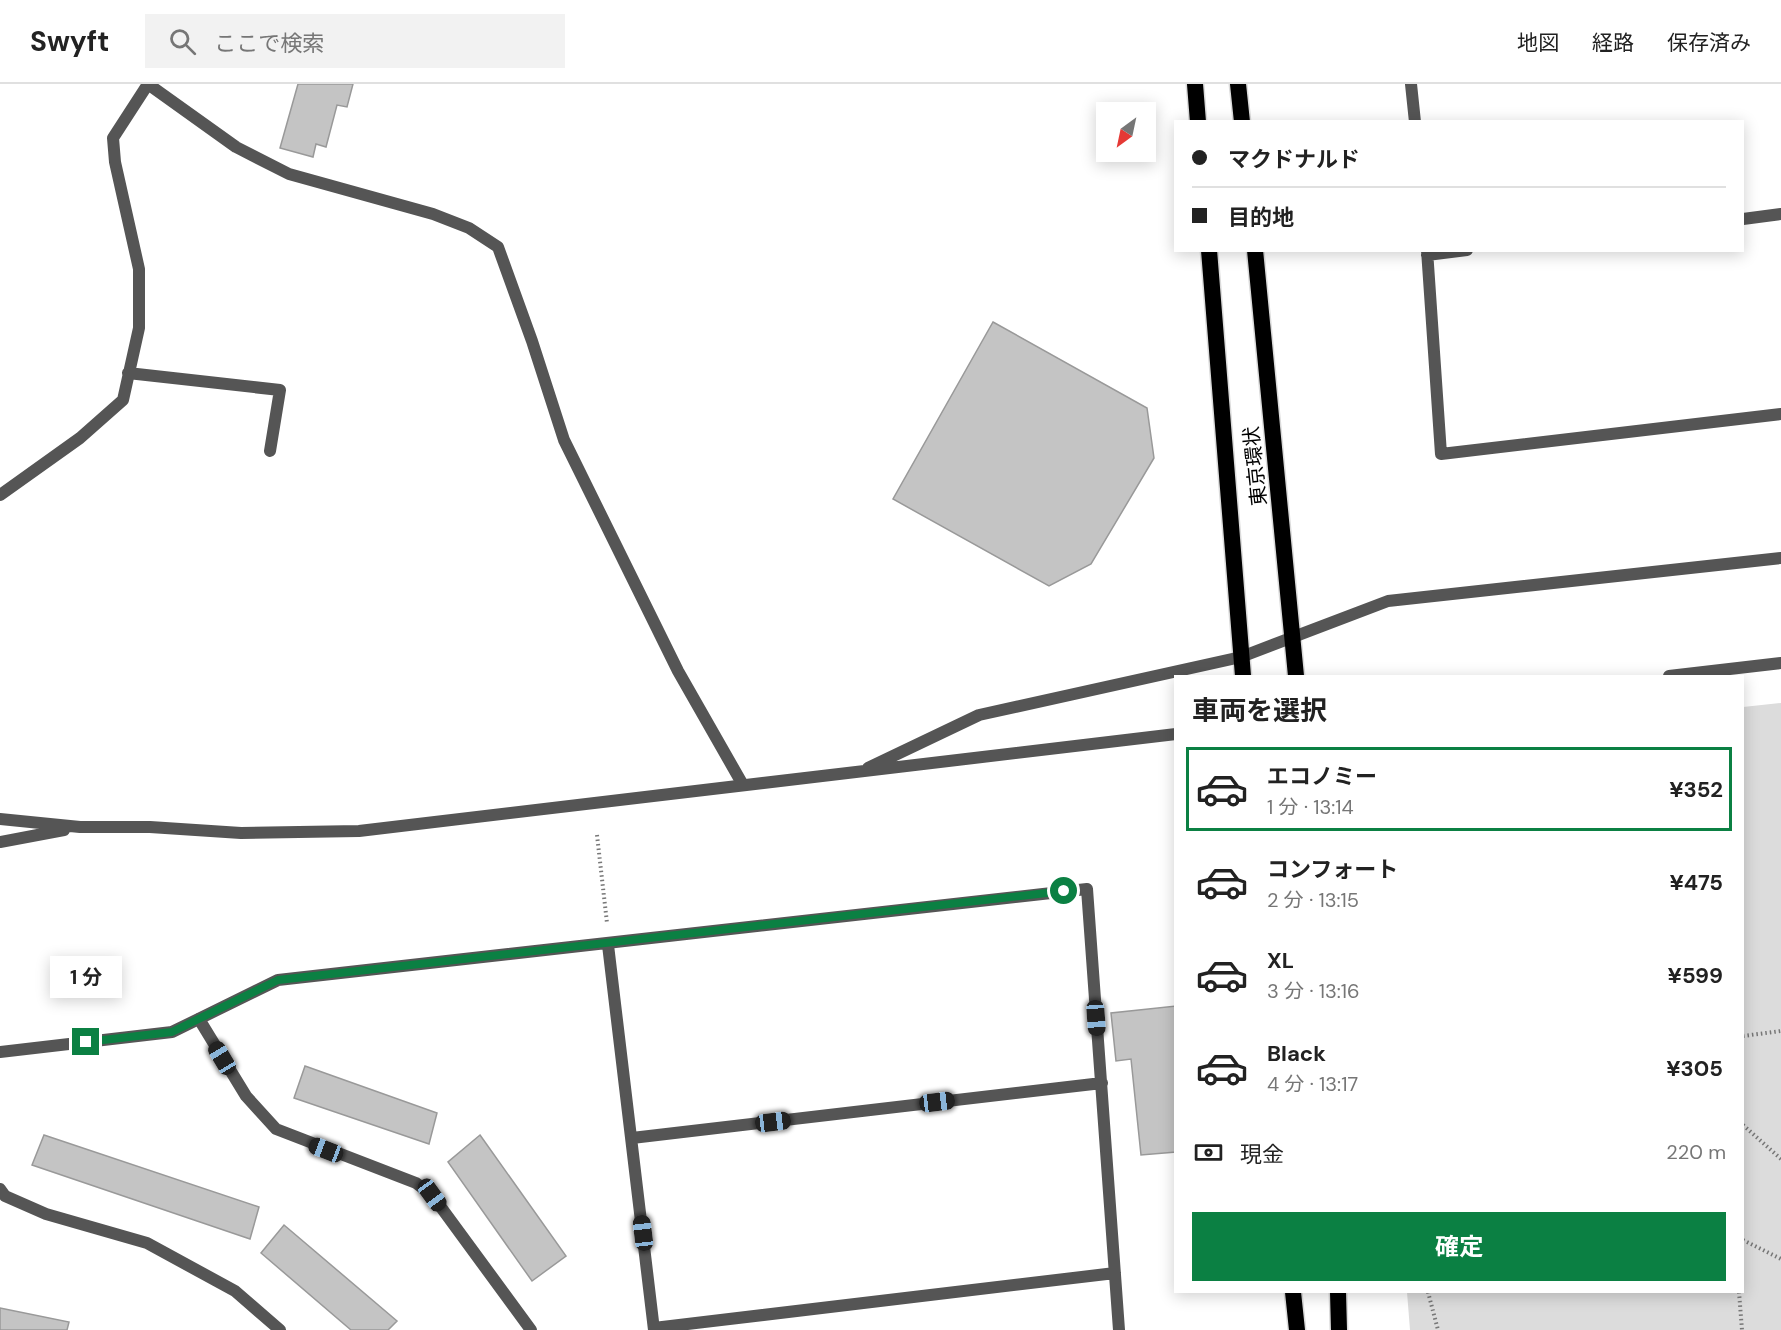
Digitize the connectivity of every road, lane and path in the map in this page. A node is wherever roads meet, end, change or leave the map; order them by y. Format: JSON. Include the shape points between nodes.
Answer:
{"nodes":[{"id":1,"x":148,"y":84,"type":"edge"},
{"id":2,"x":1195,"y":84,"type":"edge"},
{"id":3,"x":1238,"y":84,"type":"edge"},
{"id":4,"x":1411,"y":84,"type":"edge"},
{"id":5,"x":1198,"y":120,"type":"edge"},
{"id":6,"x":1242,"y":120,"type":"edge"},
{"id":7,"x":1415,"y":120,"type":"edge"},
{"id":8,"x":1781,"y":214,"type":"edge"},
{"id":9,"x":1744,"y":219,"type":"edge"},
{"id":10,"x":1209,"y":252,"type":"edge"},
{"id":11,"x":1255,"y":252,"type":"edge"},
{"id":12,"x":1427,"y":253,"type":"edge"},
{"id":13,"x":128,"y":373,"type":"junction"},
{"id":14,"x":1781,"y":414,"type":"edge"},
{"id":15,"x":270,"y":451,"type":"dead end"},
{"id":16,"x":0,"y":495,"type":"edge"},
{"id":17,"x":1781,"y":558,"type":"edge"},
{"id":18,"x":1293,"y":639,"type":"junction"},
{"id":19,"x":1241,"y":657,"type":"junction"},
{"id":20,"x":1781,"y":663,"type":"edge"},
{"id":21,"x":1243,"y":675,"type":"edge"},
{"id":22,"x":1296,"y":675,"type":"edge"},
{"id":23,"x":1678,"y":675,"type":"edge"},
{"id":24,"x":1174,"y":734,"type":"edge"},
{"id":25,"x":858,"y":772,"type":"junction"},
{"id":26,"x":743,"y":785,"type":"junction"},
{"id":27,"x":0,"y":819,"type":"edge"},
{"id":28,"x":80,"y":827,"type":"junction"},
{"id":29,"x":597,"y":835,"type":"dead end"},
{"id":30,"x":0,"y":842,"type":"edge"},
{"id":31,"x":608,"y":945,"type":"junction"},
{"id":32,"x":199,"y":1019,"type":"junction"},
{"id":33,"x":1781,"y":1031,"type":"edge"},
{"id":34,"x":1744,"y":1036,"type":"edge"},
{"id":35,"x":0,"y":1052,"type":"edge"},
{"id":36,"x":1101,"y":1083,"type":"junction"},
{"id":37,"x":1744,"y":1126,"type":"edge"},
{"id":38,"x":632,"y":1138,"type":"junction"},
{"id":39,"x":1781,"y":1159,"type":"edge"},
{"id":40,"x":0,"y":1189,"type":"edge"},
{"id":41,"x":1744,"y":1240,"type":"edge"},
{"id":42,"x":1781,"y":1259,"type":"edge"},
{"id":43,"x":1115,"y":1273,"type":"junction"},
{"id":44,"x":1293,"y":1293,"type":"edge"},
{"id":45,"x":1338,"y":1293,"type":"edge"},
{"id":46,"x":1428,"y":1293,"type":"edge"},
{"id":47,"x":1739,"y":1293,"type":"edge"},
{"id":48,"x":654,"y":1329,"type":"edge"},
{"id":49,"x":280,"y":1330,"type":"edge"},
{"id":50,"x":531,"y":1330,"type":"edge"},
{"id":51,"x":1119,"y":1330,"type":"edge"},
{"id":52,"x":1297,"y":1330,"type":"edge"},
{"id":53,"x":1339,"y":1330,"type":"edge"},
{"id":54,"x":1438,"y":1330,"type":"edge"},
{"id":55,"x":1742,"y":1330,"type":"edge"}],
"edges":[{"from":1,"to":13,"type":"street","via":[[113,138],[139,269],[139,328]]},
{"from":1,"to":26,"type":"street","via":[[236,147],[289,174],[433,214],[469,228],[498,247],[564,440],[678,670]]},
{"from":2,"to":5,"type":"highway"},
{"from":3,"to":6,"type":"highway"},
{"from":4,"to":7,"type":"street"},
{"from":8,"to":9,"type":"street"},
{"from":10,"to":19,"type":"highway","name":"東京環状"},
{"from":11,"to":18,"type":"highway","name":"東京環状"},
{"from":12,"to":14,"type":"street","via":[[1441,454]]},
{"from":13,"to":15,"type":"street","via":[[280,390]]},
{"from":13,"to":16,"type":"street","via":[[123,400],[80,438]]},
{"from":17,"to":18,"type":"street","via":[[1388,601]]},
{"from":18,"to":19,"type":"street"},
{"from":18,"to":22,"type":"highway","name":"東京環状"},
{"from":19,"to":21,"type":"highway","name":"東京環状"},
{"from":19,"to":25,"type":"street","via":[[979,715]]},
{"from":20,"to":23,"type":"street"},
{"from":24,"to":25,"type":"street"},
{"from":25,"to":26,"type":"street"},
{"from":26,"to":28,"type":"street","via":[[359,831],[241,834],[150,827]]},
{"from":27,"to":28,"type":"street"},
{"from":28,"to":30,"type":"street"},
{"from":29,"to":31,"type":"path"},
{"from":31,"to":32,"type":"street","via":[[278,980]]},
{"from":31,"to":36,"type":"street","via":[[1087,889]]},
{"from":31,"to":38,"type":"street"},
{"from":32,"to":35,"type":"street","via":[[172,1032]]},
{"from":32,"to":50,"type":"street","via":[[246,1096],[276,1129],[416,1183],[432,1195]]},
{"from":33,"to":34,"type":"path"},
{"from":36,"to":38,"type":"street"},
{"from":36,"to":43,"type":"street"},
{"from":37,"to":39,"type":"path"},
{"from":38,"to":48,"type":"street"},
{"from":40,"to":49,"type":"street","via":[[5,1196],[46,1214],[147,1243],[235,1291]]},
{"from":41,"to":42,"type":"path"},
{"from":43,"to":48,"type":"street"},
{"from":43,"to":51,"type":"street"},
{"from":44,"to":52,"type":"highway"},
{"from":45,"to":53,"type":"highway"},
{"from":46,"to":54,"type":"path"},
{"from":47,"to":55,"type":"path"}]}
